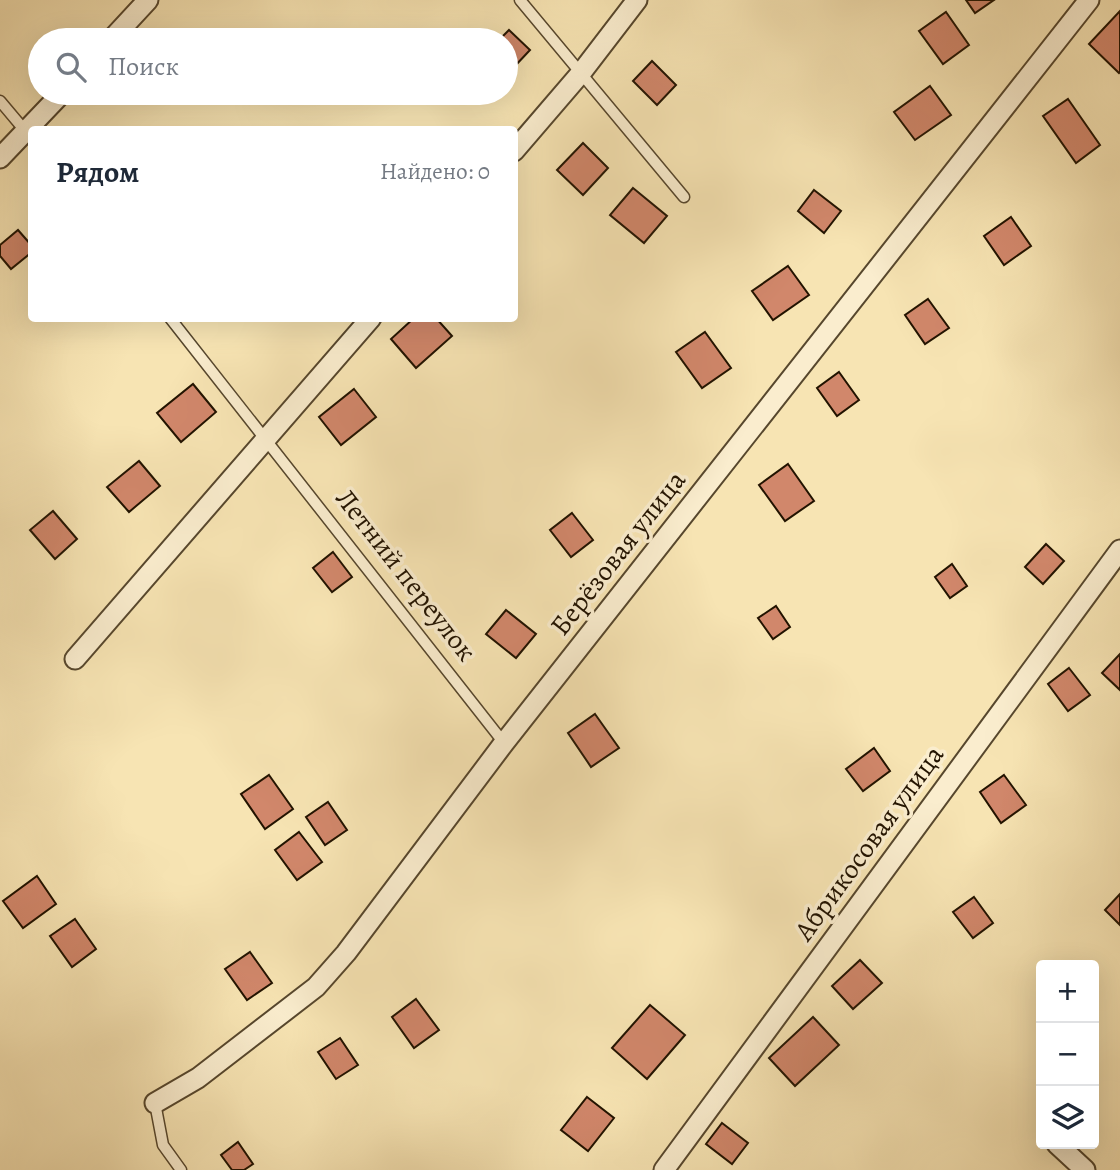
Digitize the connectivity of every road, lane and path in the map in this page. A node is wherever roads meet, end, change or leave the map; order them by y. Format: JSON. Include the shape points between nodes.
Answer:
{"nodes":[{"id":1,"x":148,"y":0,"type":"edge"},
{"id":2,"x":520,"y":0,"type":"edge"},
{"id":3,"x":637,"y":0,"type":"edge"},
{"id":4,"x":1089,"y":0,"type":"edge"},
{"id":5,"x":122,"y":28,"type":"edge"},
{"id":6,"x":581,"y":73,"type":"junction"},
{"id":7,"x":0,"y":101,"type":"edge"},
{"id":8,"x":53,"y":105,"type":"edge"},
{"id":9,"x":36,"y":126,"type":"edge"},
{"id":10,"x":28,"y":134,"type":"edge"},
{"id":11,"x":28,"y":136,"type":"edge"},
{"id":12,"x":518,"y":146,"type":"edge"},
{"id":13,"x":0,"y":158,"type":"edge"},
{"id":14,"x":684,"y":197,"type":"dead end"},
{"id":15,"x":173,"y":322,"type":"edge"},
{"id":16,"x":368,"y":322,"type":"edge"},
{"id":17,"x":265,"y":441,"type":"junction"},
{"id":18,"x":1120,"y":550,"type":"edge"},
{"id":19,"x":75,"y":659,"type":"dead end"},
{"id":20,"x":504,"y":743,"type":"junction"},
{"id":21,"x":155,"y":1103,"type":"joint"},
{"id":22,"x":1062,"y":1149,"type":"edge"},
{"id":23,"x":181,"y":1170,"type":"edge"},
{"id":24,"x":664,"y":1170,"type":"edge"},
{"id":25,"x":1085,"y":1170,"type":"edge"}],
"edges":[{"from":1,"to":5,"type":"street"},
{"from":2,"to":6,"type":"lane"},
{"from":3,"to":6,"type":"street"},
{"from":4,"to":20,"type":"street","name":"Берёзовая улица"},
{"from":6,"to":12,"type":"street"},
{"from":6,"to":14,"type":"lane"},
{"from":7,"to":10,"type":"lane"},
{"from":8,"to":9,"type":"street"},
{"from":11,"to":13,"type":"street"},
{"from":15,"to":17,"type":"lane","name":"Летний переулок"},
{"from":16,"to":17,"type":"street"},
{"from":17,"to":19,"type":"street"},
{"from":17,"to":20,"type":"lane","name":"Летний переулок"},
{"from":18,"to":24,"type":"street","name":"Абрикосовая улица"},
{"from":20,"to":21,"type":"street","name":"Берёзовая улица","via":[[316,987],[198,1078]]},
{"from":21,"to":23,"type":"lane","via":[[163,1144]]},
{"from":22,"to":25,"type":"street"}]}
